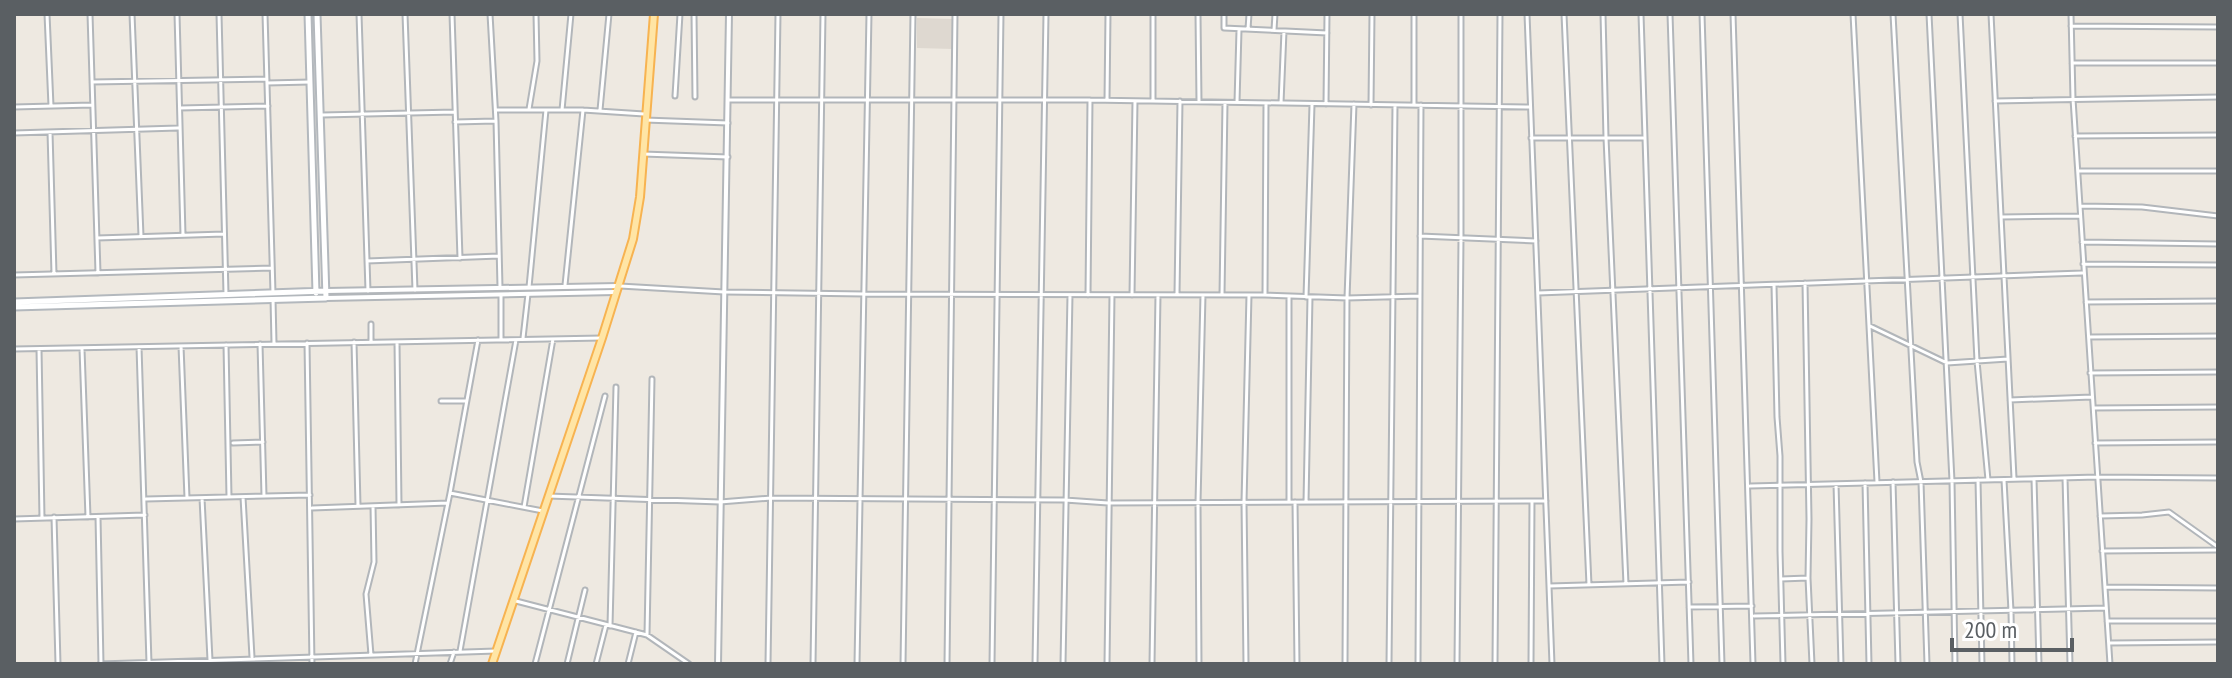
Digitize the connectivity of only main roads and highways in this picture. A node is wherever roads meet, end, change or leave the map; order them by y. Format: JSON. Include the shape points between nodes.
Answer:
{"nodes":[{"id":1,"x":308,"y":14,"type":"edge"},
{"id":2,"x":317,"y":14,"type":"edge"},
{"id":3,"x":654,"y":14,"type":"edge"},
{"id":4,"x":316,"y":295,"type":"junction"},
{"id":5,"x":273,"y":296,"type":"junction"},
{"id":6,"x":14,"y":304,"type":"edge"},
{"id":7,"x":28,"y":304,"type":"junction"},
{"id":8,"x":492,"y":664,"type":"edge"}],
"edges":[{"from":1,"to":4,"type":"main road"},
{"from":2,"to":4,"type":"main road","via":[[326,295]]},
{"from":3,"to":8,"type":"main road","via":[[640,197],[620,288]]},
{"from":4,"to":5,"type":"main road"},
{"from":5,"to":7,"type":"main road"},
{"from":5,"to":7,"type":"main road"},
{"from":6,"to":7,"type":"main road"}]}
